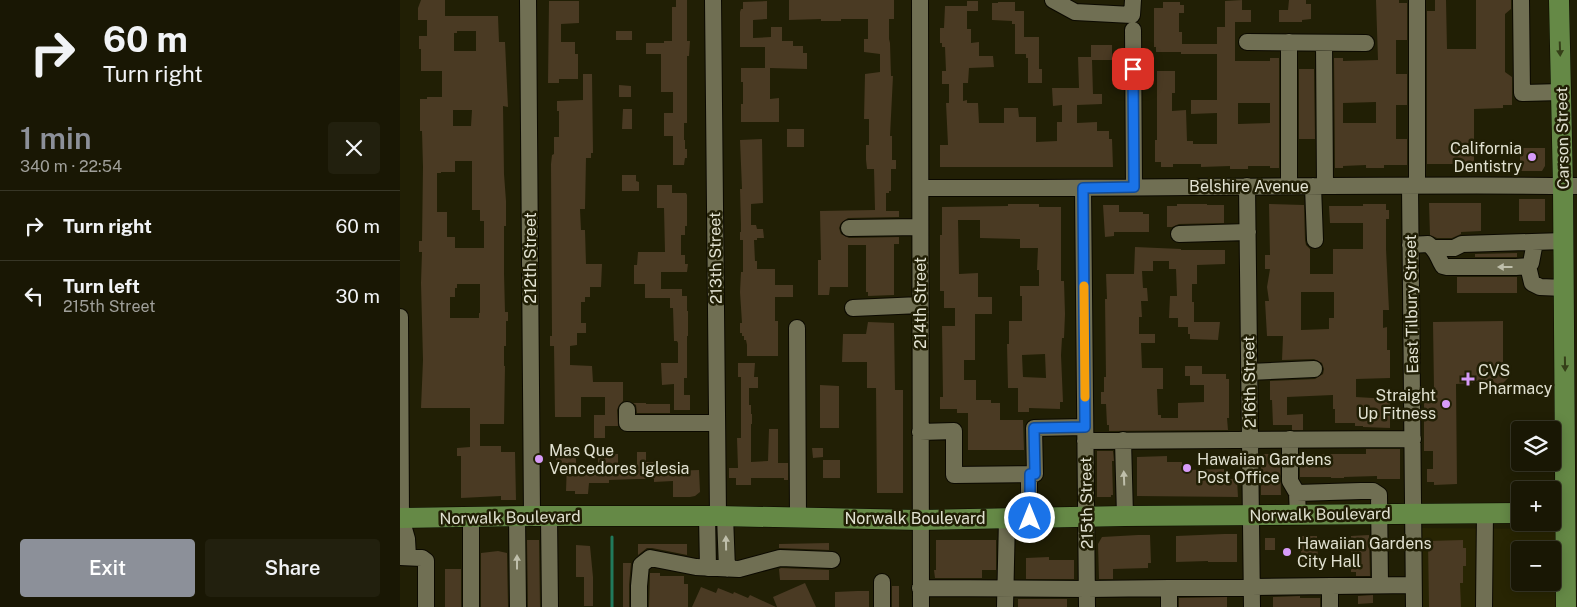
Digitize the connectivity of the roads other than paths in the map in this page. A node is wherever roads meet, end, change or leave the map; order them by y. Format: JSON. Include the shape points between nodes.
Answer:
{"nodes":[{"id":1,"x":528,"y":0,"type":"edge"},
{"id":2,"x":713,"y":0,"type":"edge"},
{"id":3,"x":920,"y":0,"type":"edge"},
{"id":4,"x":1053,"y":0,"type":"edge"},
{"id":5,"x":1417,"y":0,"type":"edge"},
{"id":6,"x":1521,"y":0,"type":"edge"},
{"id":7,"x":1559,"y":0,"type":"edge"},
{"id":8,"x":1132,"y":15,"type":"edge"},
{"id":9,"x":1247,"y":42,"type":"dead end"},
{"id":10,"x":1289,"y":42,"type":"junction"},
{"id":11,"x":1324,"y":42,"type":"junction"},
{"id":12,"x":1366,"y":43,"type":"dead end"},
{"id":13,"x":1562,"y":92,"type":"junction"},
{"id":14,"x":1414,"y":185,"type":"junction"},
{"id":15,"x":1247,"y":186,"type":"junction"},
{"id":16,"x":1289,"y":186,"type":"junction"},
{"id":17,"x":1319,"y":186,"type":"junction"},
{"id":18,"x":1570,"y":186,"type":"edge"},
{"id":19,"x":1134,"y":187,"type":"junction"},
{"id":20,"x":921,"y":188,"type":"junction"},
{"id":21,"x":1083,"y":188,"type":"junction"},
{"id":22,"x":920,"y":227,"type":"junction"},
{"id":23,"x":849,"y":228,"type":"dead end"},
{"id":24,"x":1248,"y":232,"type":"junction"},
{"id":25,"x":1179,"y":234,"type":"dead end"},
{"id":26,"x":1315,"y":240,"type":"dead end"},
{"id":27,"x":1564,"y":241,"type":"junction"},
{"id":28,"x":1535,"y":242,"type":"junction"},
{"id":29,"x":1410,"y":245,"type":"junction"},
{"id":30,"x":1433,"y":248,"type":"junction"},
{"id":31,"x":1528,"y":266,"type":"junction"},
{"id":32,"x":1564,"y":288,"type":"junction"},
{"id":33,"x":920,"y":305,"type":"junction"},
{"id":34,"x":853,"y":308,"type":"dead end"},
{"id":35,"x":400,"y":317,"type":"edge"},
{"id":36,"x":797,"y":328,"type":"dead end"},
{"id":37,"x":1314,"y":370,"type":"dead end"},
{"id":38,"x":1249,"y":372,"type":"junction"},
{"id":39,"x":627,"y":410,"type":"dead end"},
{"id":40,"x":717,"y":423,"type":"junction"},
{"id":41,"x":920,"y":432,"type":"junction"},
{"id":42,"x":1085,"y":434,"type":"junction"},
{"id":43,"x":1250,"y":439,"type":"junction"},
{"id":44,"x":1123,"y":440,"type":"junction"},
{"id":45,"x":1290,"y":441,"type":"junction"},
{"id":46,"x":1413,"y":441,"type":"junction"},
{"id":47,"x":1030,"y":474,"type":"junction"},
{"id":48,"x":1329,"y":492,"type":"junction"},
{"id":49,"x":1297,"y":493,"type":"junction"},
{"id":50,"x":1565,"y":512,"type":"edge"},
{"id":51,"x":1413,"y":513,"type":"junction"},
{"id":52,"x":1485,"y":513,"type":"junction"},
{"id":53,"x":1511,"y":513,"type":"edge"},
{"id":54,"x":1329,"y":514,"type":"junction"},
{"id":55,"x":1370,"y":514,"type":"junction"},
{"id":56,"x":1251,"y":515,"type":"junction"},
{"id":57,"x":1298,"y":515,"type":"junction"},
{"id":58,"x":532,"y":516,"type":"junction"},
{"id":59,"x":717,"y":516,"type":"junction"},
{"id":60,"x":1087,"y":516,"type":"junction"},
{"id":61,"x":1125,"y":516,"type":"junction"},
{"id":62,"x":471,"y":517,"type":"junction"},
{"id":63,"x":798,"y":517,"type":"junction"},
{"id":64,"x":400,"y":518,"type":"edge"},
{"id":65,"x":1007,"y":518,"type":"junction"},
{"id":66,"x":1030,"y":518,"type":"junction"},
{"id":67,"x":920,"y":520,"type":"junction"},
{"id":68,"x":404,"y":557,"type":"edge"},
{"id":69,"x":832,"y":560,"type":"dead end"},
{"id":70,"x":708,"y":568,"type":"junction"},
{"id":71,"x":727,"y":569,"type":"junction"},
{"id":72,"x":882,"y":582,"type":"dead end"},
{"id":73,"x":1380,"y":585,"type":"junction"},
{"id":74,"x":1413,"y":585,"type":"junction"},
{"id":75,"x":1252,"y":586,"type":"junction"},
{"id":76,"x":1330,"y":586,"type":"junction"},
{"id":77,"x":920,"y":588,"type":"junction"},
{"id":78,"x":1169,"y":588,"type":"junction"},
{"id":79,"x":1005,"y":589,"type":"junction"},
{"id":80,"x":1087,"y":589,"type":"junction"},
{"id":81,"x":426,"y":607,"type":"edge"},
{"id":82,"x":471,"y":607,"type":"edge"},
{"id":83,"x":518,"y":607,"type":"edge"},
{"id":84,"x":550,"y":607,"type":"edge"},
{"id":85,"x":639,"y":607,"type":"edge"},
{"id":86,"x":882,"y":607,"type":"edge"},
{"id":87,"x":920,"y":607,"type":"edge"},
{"id":88,"x":1005,"y":607,"type":"edge"},
{"id":89,"x":1087,"y":607,"type":"edge"},
{"id":90,"x":1169,"y":607,"type":"edge"},
{"id":91,"x":1252,"y":607,"type":"edge"},
{"id":92,"x":1330,"y":607,"type":"edge"},
{"id":93,"x":1414,"y":607,"type":"edge"},
{"id":94,"x":1484,"y":607,"type":"edge"},
{"id":95,"x":1566,"y":607,"type":"edge"}],
"edges":[{"from":1,"to":58,"type":"street","name":"212th Street"},
{"from":2,"to":40,"type":"street","name":"213th Street"},
{"from":3,"to":20,"type":"street","name":"214th Street"},
{"from":4,"to":8,"type":"street","via":[[1075,12]]},
{"from":5,"to":14,"type":"street","name":"East Tilbury Street"},
{"from":6,"to":13,"type":"street","via":[[1522,93]]},
{"from":7,"to":13,"type":"main road","name":"Carson Street","one_way":true},
{"from":8,"to":19,"type":"street"},
{"from":9,"to":10,"type":"street"},
{"from":10,"to":11,"type":"street"},
{"from":10,"to":16,"type":"street"},
{"from":11,"to":12,"type":"street"},
{"from":11,"to":17,"type":"street"},
{"from":13,"to":18,"type":"main road","name":"Carson Street"},
{"from":14,"to":17,"type":"street","name":"Belshire Avenue"},
{"from":14,"to":18,"type":"street","name":"Belshire Avenue"},
{"from":14,"to":29,"type":"street","name":"East Tilbury Street"},
{"from":15,"to":16,"type":"street","name":"Belshire Avenue"},
{"from":15,"to":19,"type":"street","name":"Belshire Avenue"},
{"from":15,"to":24,"type":"street","name":"216th Street"},
{"from":16,"to":17,"type":"street","name":"Belshire Avenue"},
{"from":17,"to":26,"type":"street"},
{"from":18,"to":27,"type":"main road","name":"Carson Street"},
{"from":19,"to":21,"type":"street","name":"Belshire Avenue"},
{"from":20,"to":21,"type":"street","name":"Belshire Avenue"},
{"from":20,"to":22,"type":"street","name":"214th Street"},
{"from":21,"to":42,"type":"street","name":"215th Street"},
{"from":22,"to":23,"type":"street"},
{"from":22,"to":33,"type":"street","name":"214th Street"},
{"from":24,"to":25,"type":"street"},
{"from":24,"to":38,"type":"street","name":"216th Street"},
{"from":27,"to":28,"type":"street"},
{"from":27,"to":32,"type":"main road","name":"Carson Street"},
{"from":28,"to":30,"type":"street"},
{"from":28,"to":31,"type":"street"},
{"from":29,"to":30,"type":"street","via":[[1428,244]]},
{"from":29,"to":46,"type":"street","name":"East Tilbury Street"},
{"from":31,"to":30,"type":"street","one_way":true,"via":[[1447,267],[1443,266]]},
{"from":31,"to":32,"type":"street","via":[[1532,283],[1540,287]]},
{"from":32,"to":50,"type":"main road","name":"Carson Street","one_way":true},
{"from":33,"to":34,"type":"street"},
{"from":33,"to":41,"type":"street","name":"214th Street"},
{"from":35,"to":64,"type":"street"},
{"from":36,"to":63,"type":"street"},
{"from":37,"to":38,"type":"street"},
{"from":38,"to":43,"type":"street","name":"216th Street"},
{"from":39,"to":40,"type":"street","via":[[627,424]]},
{"from":40,"to":59,"type":"street","name":"213th Street"},
{"from":41,"to":47,"type":"street","via":[[954,431],[954,475]]},
{"from":41,"to":67,"type":"street","name":"214th Street"},
{"from":42,"to":44,"type":"street"},
{"from":42,"to":47,"type":"street","via":[[1034,428],[1035,474]]},
{"from":42,"to":60,"type":"street","name":"215th Street"},
{"from":43,"to":44,"type":"street"},
{"from":43,"to":45,"type":"street"},
{"from":43,"to":56,"type":"street","name":"216th Street"},
{"from":61,"to":44,"type":"street","one_way":true},
{"from":45,"to":46,"type":"street"},
{"from":45,"to":49,"type":"street","via":[[1290,481]]},
{"from":46,"to":51,"type":"street","name":"East Tilbury Street"},
{"from":47,"to":66,"type":"street"},
{"from":48,"to":49,"type":"street"},
{"from":48,"to":54,"type":"street"},
{"from":48,"to":55,"type":"street","via":[[1360,491]]},
{"from":49,"to":57,"type":"street"},
{"from":50,"to":95,"type":"main road","name":"Carson Street"},
{"from":51,"to":52,"type":"main road","name":"Norwalk Boulevard"},
{"from":51,"to":55,"type":"main road","name":"Norwalk Boulevard"},
{"from":51,"to":74,"type":"street","name":"East Tilbury Street"},
{"from":52,"to":53,"type":"main road","name":"Norwalk Boulevard"},
{"from":52,"to":94,"type":"street"},
{"from":54,"to":55,"type":"main road","name":"Norwalk Boulevard"},
{"from":54,"to":57,"type":"main road","name":"Norwalk Boulevard"},
{"from":55,"to":73,"type":"street"},
{"from":56,"to":57,"type":"main road","name":"Norwalk Boulevard"},
{"from":56,"to":61,"type":"main road","name":"Norwalk Boulevard"},
{"from":56,"to":75,"type":"street","name":"216th Street"},
{"from":58,"to":59,"type":"main road","name":"Norwalk Boulevard"},
{"from":58,"to":62,"type":"main road","name":"Norwalk Boulevard"},
{"from":83,"to":58,"type":"street","one_way":true},
{"from":58,"to":84,"type":"street"},
{"from":59,"to":63,"type":"main road","name":"Norwalk Boulevard"},
{"from":59,"to":70,"type":"street"},
{"from":71,"to":59,"type":"street","one_way":true},
{"from":60,"to":61,"type":"main road","name":"Norwalk Boulevard"},
{"from":60,"to":66,"type":"main road","name":"Norwalk Boulevard"},
{"from":60,"to":80,"type":"street","name":"215th Street"},
{"from":62,"to":64,"type":"main road","name":"Norwalk Boulevard"},
{"from":62,"to":82,"type":"street"},
{"from":63,"to":67,"type":"main road","name":"Norwalk Boulevard"},
{"from":64,"to":68,"type":"street","via":[[407,538]]},
{"from":65,"to":66,"type":"main road","name":"Norwalk Boulevard"},
{"from":65,"to":67,"type":"main road","name":"Norwalk Boulevard"},
{"from":65,"to":79,"type":"street"},
{"from":67,"to":77,"type":"street","name":"214th Street"},
{"from":68,"to":81,"type":"street","via":[[426,561]]},
{"from":69,"to":71,"type":"street","via":[[780,558],[739,570]]},
{"from":70,"to":71,"type":"street"},
{"from":70,"to":85,"type":"street","via":[[650,558],[641,565]]},
{"from":72,"to":86,"type":"street"},
{"from":73,"to":74,"type":"street"},
{"from":73,"to":76,"type":"street"},
{"from":74,"to":93,"type":"street","name":"East Tilbury Street"},
{"from":75,"to":76,"type":"street"},
{"from":75,"to":78,"type":"street"},
{"from":75,"to":91,"type":"street","name":"216th Street"},
{"from":76,"to":92,"type":"street"},
{"from":77,"to":79,"type":"street"},
{"from":77,"to":87,"type":"street","name":"214th Street"},
{"from":78,"to":80,"type":"street"},
{"from":78,"to":90,"type":"street"},
{"from":79,"to":80,"type":"street"},
{"from":79,"to":88,"type":"street"},
{"from":80,"to":89,"type":"street","name":"215th Street"}]}
